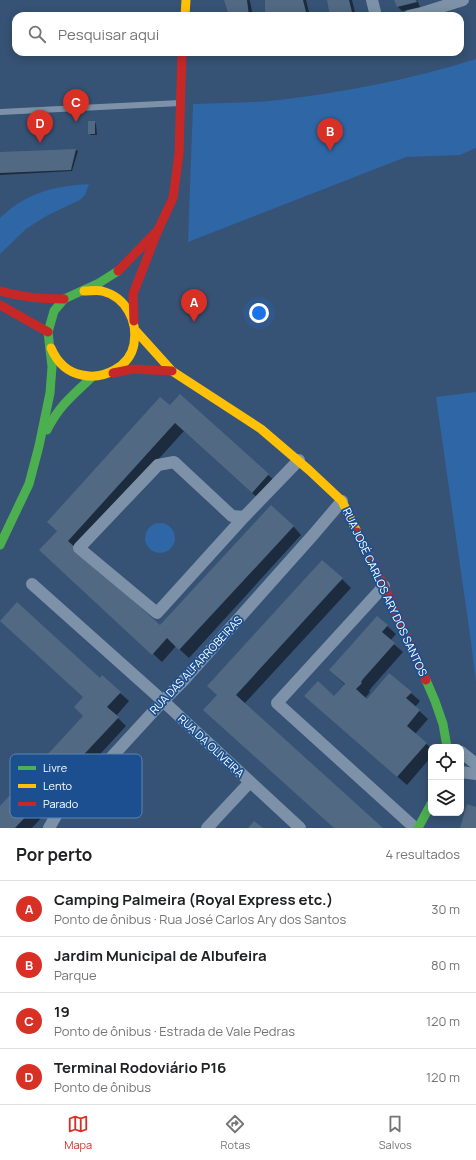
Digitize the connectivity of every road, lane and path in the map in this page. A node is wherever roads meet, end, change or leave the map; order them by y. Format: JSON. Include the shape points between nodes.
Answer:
{"nodes":[{"id":1,"x":186,"y":0,"type":"edge"},
{"id":2,"x":372,"y":0,"type":"edge"},
{"id":3,"x":463,"y":0,"type":"edge"},
{"id":4,"x":185,"y":12,"type":"edge"},
{"id":5,"x":375,"y":12,"type":"edge"},
{"id":6,"x":425,"y":12,"type":"edge"},
{"id":7,"x":182,"y":56,"type":"edge"},
{"id":8,"x":180,"y":103,"type":"junction"},
{"id":9,"x":0,"y":112,"type":"edge"},
{"id":10,"x":158,"y":230,"type":"junction"},
{"id":11,"x":0,"y":291,"type":"edge"},
{"id":12,"x":81,"y":291,"type":"junction"},
{"id":13,"x":64,"y":299,"type":"junction"},
{"id":14,"x":0,"y":305,"type":"edge"},
{"id":15,"x":134,"y":321,"type":"junction"},
{"id":16,"x":136,"y":331,"type":"junction"},
{"id":17,"x":48,"y":332,"type":"junction"},
{"id":18,"x":50,"y":346,"type":"junction"},
{"id":19,"x":172,"y":371,"type":"junction"},
{"id":20,"x":110,"y":374,"type":"junction"},
{"id":21,"x":91,"y":378,"type":"junction"},
{"id":22,"x":39,"y":446,"type":"junction"},
{"id":23,"x":299,"y":460,"type":"junction"},
{"id":24,"x":342,"y":501,"type":"junction"},
{"id":25,"x":244,"y":517,"type":"junction"},
{"id":26,"x":0,"y":545,"type":"edge"},
{"id":27,"x":32,"y":584,"type":"dead end"},
{"id":28,"x":384,"y":586,"type":"junction"},
{"id":29,"x":163,"y":701,"type":"junction"},
{"id":30,"x":443,"y":724,"type":"junction"},
{"id":31,"x":446,"y":744,"type":"edge"},
{"id":32,"x":453,"y":744,"type":"edge"},
{"id":33,"x":114,"y":754,"type":"edge"},
{"id":34,"x":464,"y":754,"type":"edge"},
{"id":35,"x":476,"y":764,"type":"edge"},
{"id":36,"x":464,"y":772,"type":"edge"},
{"id":37,"x":476,"y":774,"type":"edge"},
{"id":38,"x":250,"y":782,"type":"junction"},
{"id":39,"x":428,"y":809,"type":"edge"},
{"id":40,"x":55,"y":818,"type":"edge"},
{"id":41,"x":49,"y":828,"type":"edge"},
{"id":42,"x":207,"y":828,"type":"edge"},
{"id":43,"x":300,"y":828,"type":"edge"},
{"id":44,"x":416,"y":828,"type":"edge"}],
"edges":[{"from":1,"to":4,"type":"main road"},
{"from":2,"to":5,"type":"street"},
{"from":3,"to":6,"type":"street"},
{"from":7,"to":8,"type":"main road"},
{"from":8,"to":9,"type":"lane"},
{"from":8,"to":10,"type":"main road","via":[[179,154],[172,198]]},
{"from":10,"to":12,"type":"main road","via":[[120,270]]},
{"from":10,"to":15,"type":"main road","via":[[133,294]]},
{"from":11,"to":13,"type":"main road","via":[[11,295]]},
{"from":12,"to":13,"type":"main road"},
{"from":12,"to":15,"type":"main road","via":[[102,291],[115,296],[127,307]]},
{"from":13,"to":17,"type":"main road","via":[[54,311]]},
{"from":14,"to":17,"type":"main road"},
{"from":15,"to":16,"type":"main road"},
{"from":16,"to":19,"type":"main road","name":"RUA JOSÉ CARLOS ARY DOS SANTOS"},
{"from":16,"to":20,"type":"main road","via":[[131,355]]},
{"from":17,"to":18,"type":"main road"},
{"from":18,"to":21,"type":"main road","via":[[59,363],[69,371]]},
{"from":18,"to":22,"type":"main road","via":[[50,394]]},
{"from":19,"to":20,"type":"main road","via":[[133,369]]},
{"from":19,"to":23,"type":"main road","name":"RUA JOSÉ CARLOS ARY DOS SANTOS","via":[[261,429]]},
{"from":20,"to":21,"type":"main road"},
{"from":21,"to":22,"type":"main road","via":[[64,403]]},
{"from":22,"to":26,"type":"main road","via":[[29,484]]},
{"from":23,"to":24,"type":"main road","name":"RUA JOSÉ CARLOS ARY DOS SANTOS"},
{"from":23,"to":25,"type":"street"},
{"from":24,"to":28,"type":"main road","name":"RUA JOSÉ CARLOS ARY DOS SANTOS"},
{"from":24,"to":29,"type":"street","name":"RUA DAS ALFARROBEIRAS"},
{"from":25,"to":25,"type":"street","via":[[157,613],[79,548],[158,465],[174,462],[232,516]]},
{"from":27,"to":29,"type":"street","name":"RUA DA OLIVEIRA"},
{"from":28,"to":30,"type":"main road","name":"RUA JOSÉ CARLOS ARY DOS SANTOS"},
{"from":28,"to":44,"type":"street","via":[[278,703]]},
{"from":29,"to":33,"type":"street","name":"RUA DAS ALFARROBEIRAS"},
{"from":29,"to":38,"type":"street","name":"RUA DA OLIVEIRA"},
{"from":30,"to":31,"type":"main road"},
{"from":30,"to":32,"type":"street","name":"RUA JOSÉ CARLOS ARY DOS SANTOS"},
{"from":34,"to":35,"type":"street"},
{"from":36,"to":37,"type":"street"},
{"from":38,"to":42,"type":"street"},
{"from":38,"to":43,"type":"street","name":"RUA DA OLIVEIRA"},
{"from":39,"to":44,"type":"main road"},
{"from":40,"to":41,"type":"street","name":"RUA DAS ALFARROBEIRAS"}]}
